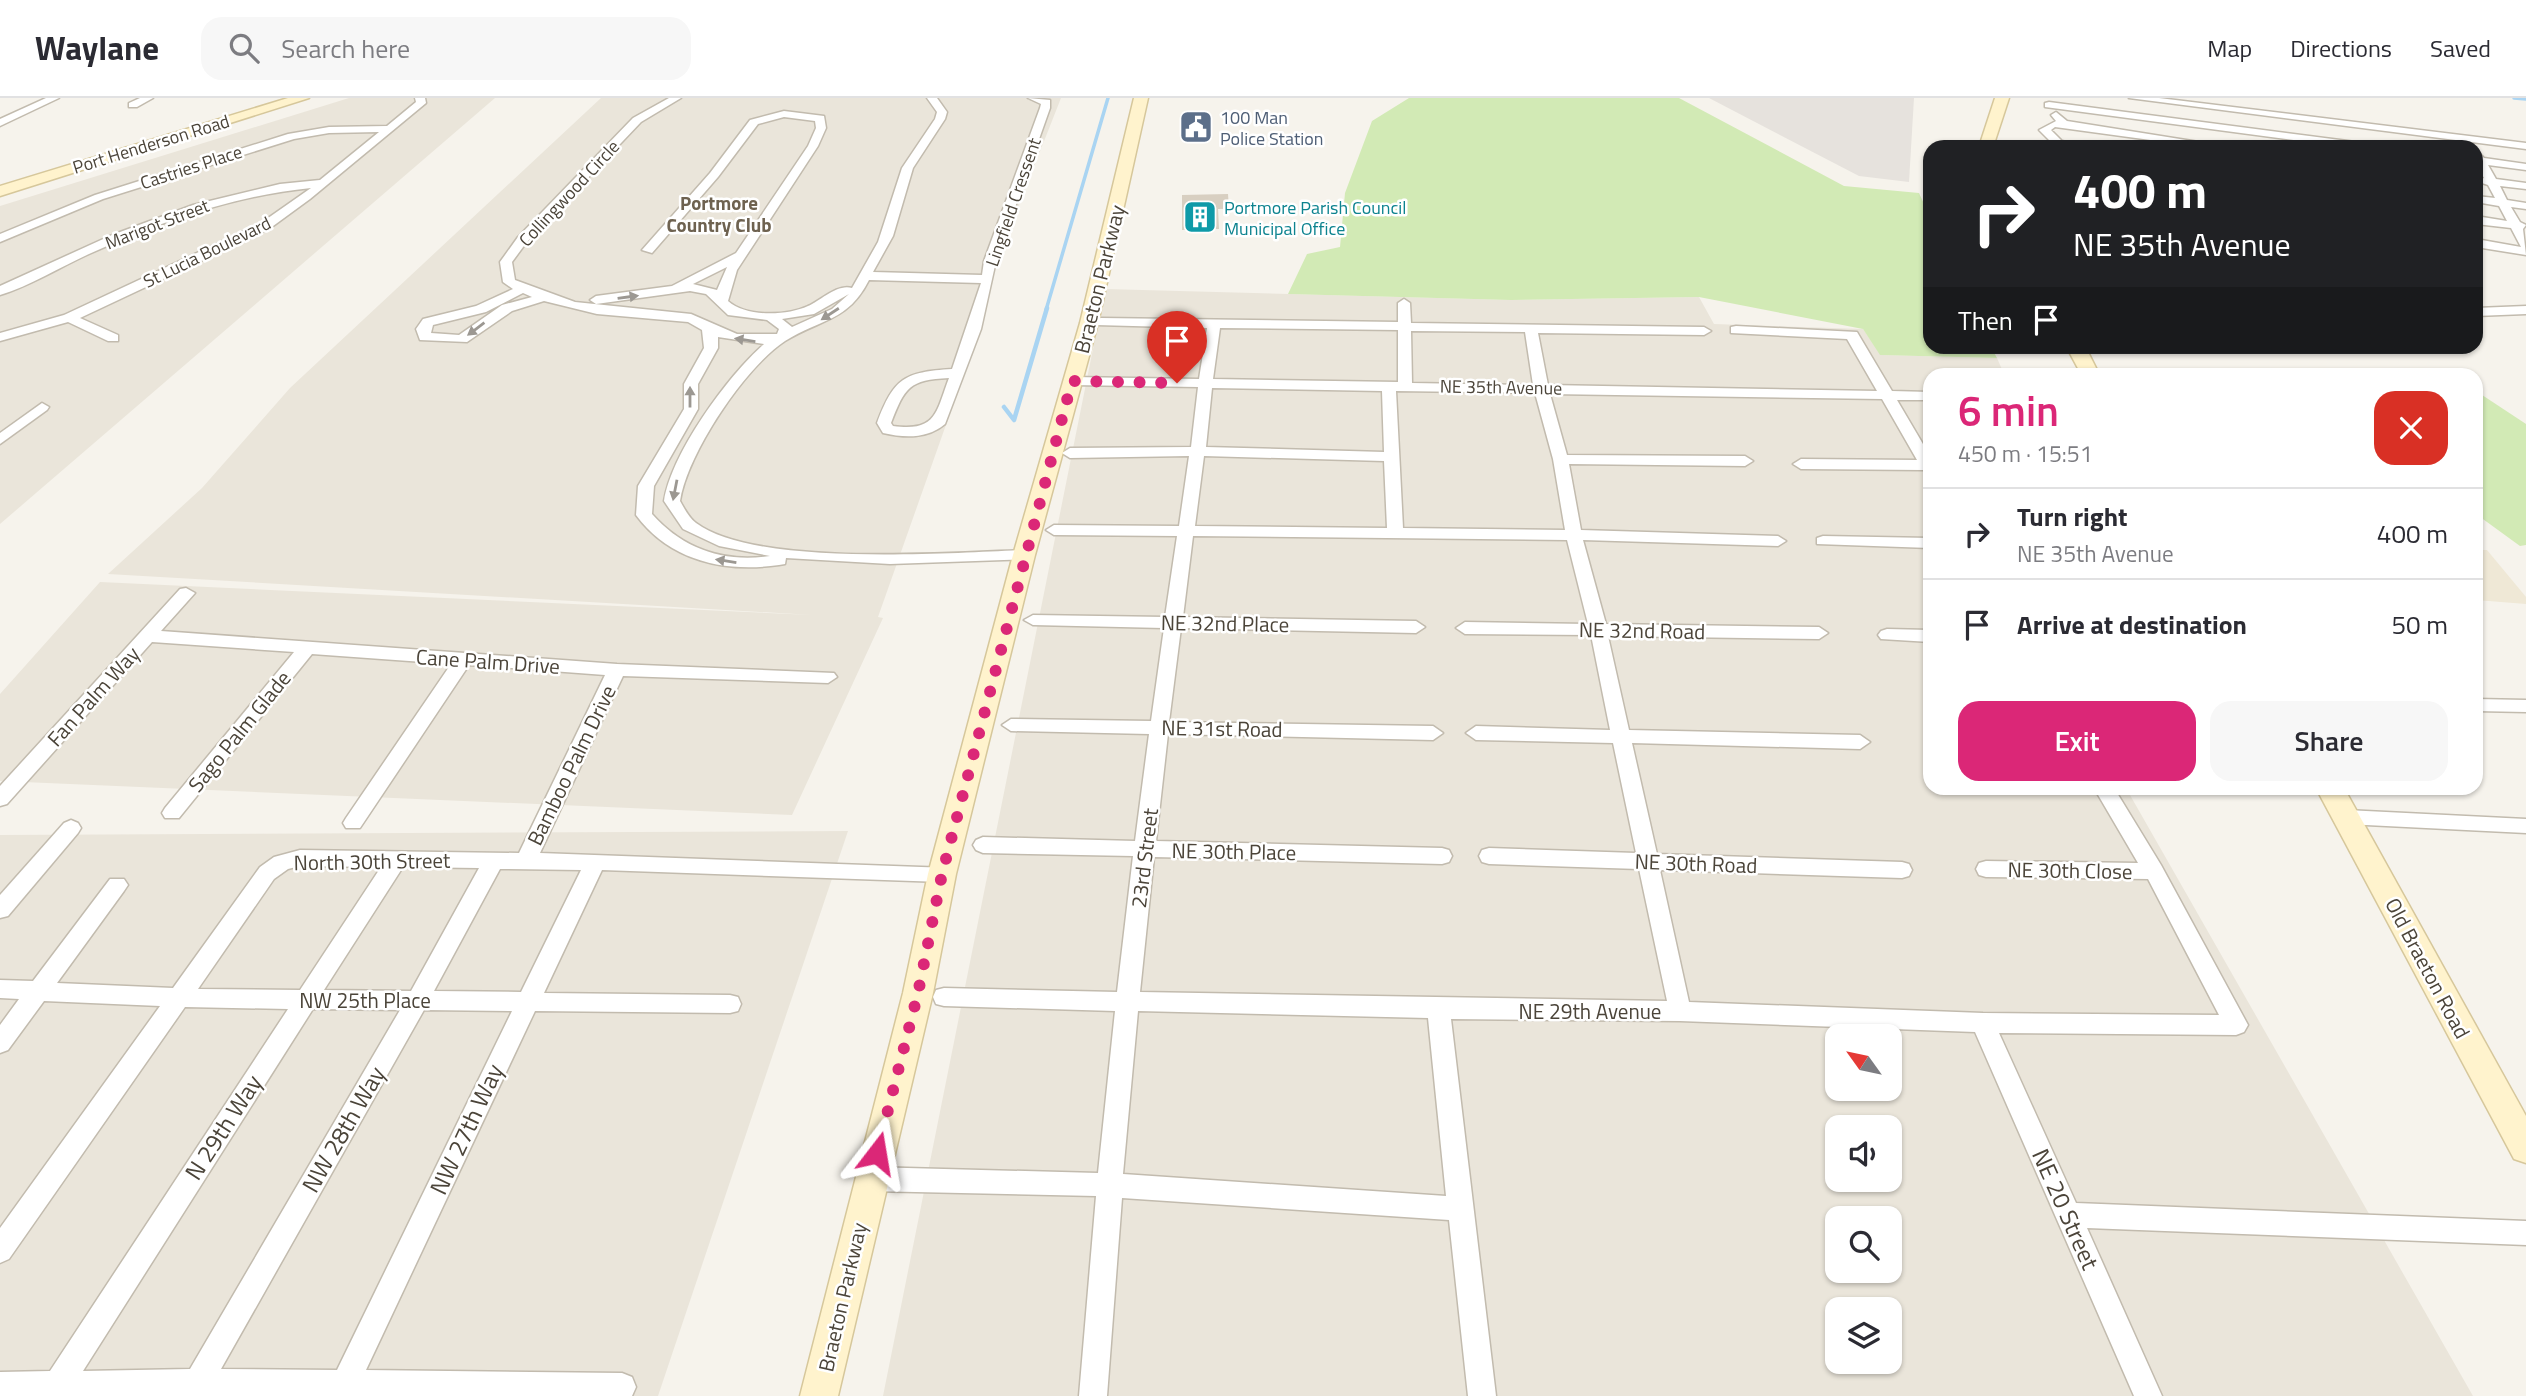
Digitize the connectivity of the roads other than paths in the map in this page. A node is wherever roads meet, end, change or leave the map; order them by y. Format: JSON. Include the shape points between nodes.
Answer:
{"nodes":[{"id":1,"x":54,"y":98,"type":"edge"},
{"id":2,"x":148,"y":98,"type":"edge"},
{"id":3,"x":302,"y":98,"type":"edge"},
{"id":4,"x":420,"y":98,"type":"edge"},
{"id":5,"x":676,"y":98,"type":"edge"},
{"id":6,"x":932,"y":98,"type":"edge"},
{"id":7,"x":1033,"y":98,"type":"edge"},
{"id":8,"x":1141,"y":98,"type":"edge"},
{"id":9,"x":2002,"y":98,"type":"edge"},
{"id":10,"x":2134,"y":98,"type":"edge"},
{"id":11,"x":2050,"y":101,"type":"edge"},
{"id":12,"x":133,"y":105,"type":"dead end"},
{"id":13,"x":2201,"y":107,"type":"junction"},
{"id":14,"x":0,"y":123,"type":"edge"},
{"id":15,"x":2064,"y":124,"type":"junction"},
{"id":16,"x":2204,"y":126,"type":"junction"},
{"id":17,"x":389,"y":129,"type":"junction"},
{"id":18,"x":1988,"y":140,"type":"edge"},
{"id":19,"x":2056,"y":140,"type":"edge"},
{"id":20,"x":2169,"y":140,"type":"edge"},
{"id":21,"x":2207,"y":140,"type":"edge"},
{"id":22,"x":2315,"y":140,"type":"edge"},
{"id":23,"x":2449,"y":140,"type":"edge"},
{"id":24,"x":2483,"y":144,"type":"edge"},
{"id":25,"x":2526,"y":146,"type":"edge"},
{"id":26,"x":2483,"y":159,"type":"edge"},
{"id":27,"x":2483,"y":167,"type":"edge"},
{"id":28,"x":2526,"y":167,"type":"edge"},
{"id":29,"x":2483,"y":181,"type":"edge"},
{"id":30,"x":2491,"y":182,"type":"junction"},
{"id":31,"x":322,"y":183,"type":"junction"},
{"id":32,"x":2526,"y":186,"type":"edge"},
{"id":33,"x":0,"y":191,"type":"edge"},
{"id":34,"x":2483,"y":200,"type":"edge"},
{"id":35,"x":2503,"y":203,"type":"junction"},
{"id":36,"x":2526,"y":205,"type":"edge"},
{"id":37,"x":2483,"y":220,"type":"edge"},
{"id":38,"x":2520,"y":225,"type":"edge"},
{"id":39,"x":0,"y":238,"type":"edge"},
{"id":40,"x":2483,"y":244,"type":"edge"},
{"id":41,"x":2526,"y":245,"type":"edge"},
{"id":42,"x":648,"y":250,"type":"dead end"},
{"id":43,"x":2526,"y":251,"type":"edge"},
{"id":44,"x":740,"y":256,"type":"junction"},
{"id":45,"x":864,"y":276,"type":"junction"},
{"id":46,"x":988,"y":279,"type":"junction"},
{"id":47,"x":677,"y":287,"type":"junction"},
{"id":48,"x":522,"y":289,"type":"junction"},
{"id":49,"x":0,"y":291,"type":"edge"},
{"id":50,"x":535,"y":297,"type":"junction"},
{"id":51,"x":722,"y":301,"type":"junction"},
{"id":52,"x":1404,"y":303,"type":"dead end"},
{"id":53,"x":2526,"y":310,"type":"edge"},
{"id":54,"x":2483,"y":312,"type":"edge"},
{"id":55,"x":672,"y":316,"type":"junction"},
{"id":56,"x":771,"y":317,"type":"junction"},
{"id":57,"x":69,"y":318,"type":"junction"},
{"id":58,"x":1101,"y":322,"type":"dead end"},
{"id":59,"x":1213,"y":323,"type":"junction"},
{"id":60,"x":1404,"y":325,"type":"junction"},
{"id":61,"x":708,"y":328,"type":"junction"},
{"id":62,"x":1531,"y":328,"type":"junction"},
{"id":63,"x":1736,"y":330,"type":"dead end"},
{"id":64,"x":1704,"y":331,"type":"dead end"},
{"id":65,"x":0,"y":337,"type":"edge"},
{"id":66,"x":783,"y":337,"type":"junction"},
{"id":67,"x":113,"y":338,"type":"dead end"},
{"id":68,"x":956,"y":373,"type":"junction"},
{"id":69,"x":1072,"y":381,"type":"junction"},
{"id":70,"x":1203,"y":384,"type":"junction"},
{"id":71,"x":1405,"y":386,"type":"junction"},
{"id":72,"x":1389,"y":388,"type":"junction"},
{"id":73,"x":1541,"y":388,"type":"junction"},
{"id":74,"x":1888,"y":395,"type":"junction"},
{"id":75,"x":1923,"y":396,"type":"edge"},
{"id":76,"x":42,"y":407,"type":"dead end"},
{"id":77,"x":2,"y":437,"type":"edge"},
{"id":78,"x":1198,"y":451,"type":"junction"},
{"id":79,"x":1070,"y":453,"type":"dead end"},
{"id":80,"x":1923,"y":456,"type":"edge"},
{"id":81,"x":1394,"y":457,"type":"junction"},
{"id":82,"x":1561,"y":459,"type":"junction"},
{"id":83,"x":1745,"y":461,"type":"dead end"},
{"id":84,"x":1801,"y":464,"type":"dead end"},
{"id":85,"x":1923,"y":466,"type":"edge"},
{"id":86,"x":1054,"y":530,"type":"dead end"},
{"id":87,"x":1186,"y":532,"type":"junction"},
{"id":88,"x":1395,"y":533,"type":"junction"},
{"id":89,"x":1574,"y":535,"type":"junction"},
{"id":90,"x":1778,"y":541,"type":"dead end"},
{"id":91,"x":1823,"y":541,"type":"dead end"},
{"id":92,"x":1923,"y":543,"type":"edge"},
{"id":93,"x":1024,"y":555,"type":"junction"},
{"id":94,"x":793,"y":557,"type":"junction"},
{"id":95,"x":186,"y":593,"type":"dead end"},
{"id":96,"x":1033,"y":620,"type":"dead end"},
{"id":97,"x":1173,"y":622,"type":"junction"},
{"id":98,"x":1416,"y":626,"type":"dead end"},
{"id":99,"x":1465,"y":628,"type":"dead end"},
{"id":100,"x":1598,"y":629,"type":"junction"},
{"id":101,"x":1819,"y":633,"type":"dead end"},
{"id":102,"x":1888,"y":635,"type":"dead end"},
{"id":103,"x":148,"y":636,"type":"junction"},
{"id":104,"x":1923,"y":636,"type":"edge"},
{"id":105,"x":306,"y":649,"type":"junction"},
{"id":106,"x":464,"y":659,"type":"junction"},
{"id":107,"x":617,"y":670,"type":"junction"},
{"id":108,"x":828,"y":677,"type":"dead end"},
{"id":109,"x":2483,"y":705,"type":"edge"},
{"id":110,"x":2526,"y":706,"type":"edge"},
{"id":111,"x":1011,"y":725,"type":"dead end"},
{"id":112,"x":1159,"y":727,"type":"junction"},
{"id":113,"x":1433,"y":733,"type":"dead end"},
{"id":114,"x":1476,"y":733,"type":"dead end"},
{"id":115,"x":1620,"y":736,"type":"junction"},
{"id":116,"x":1860,"y":742,"type":"dead end"},
{"id":117,"x":2108,"y":795,"type":"edge"},
{"id":118,"x":2334,"y":795,"type":"edge"},
{"id":119,"x":0,"y":799,"type":"edge"},
{"id":120,"x":172,"y":813,"type":"dead end"},
{"id":121,"x":2346,"y":817,"type":"junction"},
{"id":122,"x":353,"y":823,"type":"dead end"},
{"id":123,"x":2526,"y":825,"type":"edge"},
{"id":124,"x":71,"y":828,"type":"dead end"},
{"id":125,"x":983,"y":845,"type":"dead end"},
{"id":126,"x":1146,"y":849,"type":"junction"},
{"id":127,"x":1442,"y":856,"type":"dead end"},
{"id":128,"x":1489,"y":856,"type":"dead end"},
{"id":129,"x":397,"y":859,"type":"junction"},
{"id":130,"x":494,"y":860,"type":"junction"},
{"id":131,"x":526,"y":860,"type":"junction"},
{"id":132,"x":1647,"y":861,"type":"junction"},
{"id":133,"x":595,"y":862,"type":"junction"},
{"id":134,"x":1986,"y":869,"type":"dead end"},
{"id":135,"x":1902,"y":870,"type":"dead end"},
{"id":136,"x":2154,"y":871,"type":"junction"},
{"id":137,"x":942,"y":874,"type":"junction"},
{"id":138,"x":117,"y":885,"type":"dead end"},
{"id":139,"x":0,"y":910,"type":"edge"},
{"id":140,"x":0,"y":989,"type":"edge"},
{"id":141,"x":37,"y":989,"type":"junction"},
{"id":142,"x":944,"y":997,"type":"dead end"},
{"id":143,"x":178,"y":998,"type":"junction"},
{"id":144,"x":418,"y":999,"type":"junction"},
{"id":145,"x":305,"y":1000,"type":"junction"},
{"id":146,"x":527,"y":1001,"type":"junction"},
{"id":147,"x":1127,"y":1001,"type":"junction"},
{"id":148,"x":730,"y":1004,"type":"dead end"},
{"id":149,"x":1438,"y":1009,"type":"junction"},
{"id":150,"x":1680,"y":1011,"type":"junction"},
{"id":151,"x":1983,"y":1023,"type":"junction"},
{"id":152,"x":0,"y":1043,"type":"edge"},
{"id":153,"x":2526,"y":1149,"type":"edge"},
{"id":154,"x":870,"y":1180,"type":"junction"},
{"id":155,"x":1108,"y":1185,"type":"junction"},
{"id":156,"x":1462,"y":1209,"type":"junction"},
{"id":157,"x":2070,"y":1215,"type":"junction"},
{"id":158,"x":2526,"y":1233,"type":"edge"},
{"id":159,"x":0,"y":1250,"type":"edge"},
{"id":160,"x":0,"y":1386,"type":"edge"},
{"id":161,"x":622,"y":1387,"type":"dead end"},
{"id":162,"x":53,"y":1390,"type":"edge"},
{"id":163,"x":193,"y":1390,"type":"edge"},
{"id":164,"x":342,"y":1391,"type":"edge"},
{"id":165,"x":819,"y":1396,"type":"edge"},
{"id":166,"x":1093,"y":1396,"type":"edge"},
{"id":167,"x":1482,"y":1396,"type":"edge"},
{"id":168,"x":2148,"y":1396,"type":"edge"}],
"edges":[{"from":1,"to":14,"type":"street"},
{"from":2,"to":12,"type":"street"},
{"from":3,"to":33,"type":"street","name":"Port Henderson Road"},
{"from":4,"to":17,"type":"street","name":"St Lucia Boulevard","via":[[421,103]]},
{"from":5,"to":48,"type":"street","name":"Collingwood Circle","via":[[638,120],[522,240],[506,262],[509,282]]},
{"from":6,"to":45,"type":"street","via":[[942,112],[940,127],[913,160],[893,203],[876,261]]},
{"from":7,"to":46,"type":"street","name":"Lingfield Cressent","via":[[1046,102],[1045,108],[990,261]]},
{"from":8,"to":69,"type":"street","name":"Braeton Parkway"},
{"from":9,"to":18,"type":"street"},
{"from":10,"to":13,"type":"street"},
{"from":11,"to":15,"type":"street"},
{"from":11,"to":16,"type":"street"},
{"from":13,"to":16,"type":"street"},
{"from":13,"to":23,"type":"street"},
{"from":15,"to":19,"type":"street","via":[[2044,130]]},
{"from":15,"to":20,"type":"street"},
{"from":16,"to":21,"type":"street"},
{"from":16,"to":22,"type":"street"},
{"from":17,"to":31,"type":"street","name":"St Lucia Boulevard"},
{"from":17,"to":39,"type":"street","name":"Castries Place","via":[[292,136],[99,197]]},
{"from":24,"to":25,"type":"street"},
{"from":26,"to":28,"type":"street"},
{"from":27,"to":30,"type":"street"},
{"from":29,"to":30,"type":"street"},
{"from":30,"to":32,"type":"street"},
{"from":30,"to":35,"type":"street"},
{"from":31,"to":49,"type":"street","name":"Marigot Street","via":[[262,188],[174,215]]},
{"from":31,"to":57,"type":"street","name":"St Lucia Boulevard","via":[[265,226]]},
{"from":34,"to":35,"type":"street"},
{"from":35,"to":36,"type":"street"},
{"from":35,"to":38,"type":"street"},
{"from":37,"to":38,"type":"street"},
{"from":38,"to":41,"type":"street"},
{"from":40,"to":43,"type":"street"},
{"from":42,"to":44,"type":"street","via":[[754,122],[784,114],[820,118],[813,146]]},
{"from":44,"to":47,"type":"street"},
{"from":44,"to":51,"type":"street","via":[[723,289]]},
{"from":45,"to":46,"type":"street","name":"Lingfield Cressent"},
{"from":45,"to":56,"type":"street","via":[[809,311]]},
{"from":45,"to":66,"type":"street","one_way":true,"via":[[850,301],[823,320]]},
{"from":46,"to":68,"type":"street"},
{"from":50,"to":47,"type":"street","name":"Collingwood Circle","one_way":true,"via":[[607,300]]},
{"from":47,"to":51,"type":"street","name":"Collingwood Circle","via":[[710,291]]},
{"from":47,"to":55,"type":"street","via":[[662,294],[660,303],[660,309]]},
{"from":48,"to":50,"type":"street","name":"Collingwood Circle"},
{"from":50,"to":48,"type":"street","one_way":true,"via":[[507,308],[462,339],[425,337],[423,329],[428,322],[481,309]]},
{"from":50,"to":55,"type":"street","name":"Collingwood Circle","via":[[562,305]]},
{"from":51,"to":56,"type":"street","name":"Collingwood Circle","via":[[733,312]]},
{"from":52,"to":60,"type":"street"},
{"from":53,"to":54,"type":"street"},
{"from":55,"to":61,"type":"street","name":"Collingwood Circle","via":[[691,318]]},
{"from":56,"to":66,"type":"street","via":[[786,328]]},
{"from":57,"to":65,"type":"street","name":"St Lucia Boulevard"},
{"from":57,"to":67,"type":"street"},
{"from":58,"to":59,"type":"street"},
{"from":59,"to":60,"type":"street"},
{"from":59,"to":70,"type":"street","name":"23rd Street"},
{"from":60,"to":62,"type":"street"},
{"from":60,"to":71,"type":"street"},
{"from":66,"to":61,"type":"street","name":"Collingwood Circle","one_way":true,"via":[[756,342]]},
{"from":94,"to":61,"type":"street","one_way":true,"via":[[746,564],[707,558],[668,540],[644,515],[646,486],[691,409],[691,384],[710,348]]},
{"from":62,"to":64,"type":"street"},
{"from":62,"to":73,"type":"street"},
{"from":63,"to":74,"type":"street","via":[[1852,335]]},
{"from":66,"to":94,"type":"street","one_way":true,"via":[[744,371],[722,403],[678,477],[672,501],[683,522],[706,537]]},
{"from":68,"to":68,"type":"street","via":[[940,421],[930,431],[888,430],[884,423],[897,389],[907,379]]},
{"from":69,"to":70,"type":"street","name":"NE 35th Avenue"},
{"from":69,"to":93,"type":"street","name":"Braeton Parkway"},
{"from":70,"to":72,"type":"street","name":"NE 35th Avenue"},
{"from":70,"to":78,"type":"street","name":"23rd Street"},
{"from":71,"to":72,"type":"street","name":"NE 35th Avenue"},
{"from":71,"to":73,"type":"street","name":"NE 35th Avenue"},
{"from":72,"to":81,"type":"street"},
{"from":73,"to":74,"type":"street","name":"NE 35th Avenue"},
{"from":73,"to":82,"type":"street"},
{"from":74,"to":75,"type":"street","name":"NE 35th Avenue"},
{"from":74,"to":80,"type":"street"},
{"from":76,"to":77,"type":"street"},
{"from":78,"to":79,"type":"street"},
{"from":78,"to":81,"type":"street"},
{"from":78,"to":87,"type":"street","name":"23rd Street"},
{"from":81,"to":88,"type":"street"},
{"from":82,"to":83,"type":"street"},
{"from":82,"to":89,"type":"street"},
{"from":84,"to":85,"type":"street"},
{"from":86,"to":87,"type":"street"},
{"from":87,"to":88,"type":"street"},
{"from":87,"to":97,"type":"street","name":"23rd Street"},
{"from":88,"to":89,"type":"street"},
{"from":89,"to":90,"type":"street"},
{"from":89,"to":100,"type":"street"},
{"from":91,"to":92,"type":"street"},
{"from":93,"to":94,"type":"street"},
{"from":93,"to":137,"type":"street","name":"Braeton Parkway"},
{"from":95,"to":103,"type":"street","name":"Fan Palm Way"},
{"from":96,"to":97,"type":"street","name":"NE 32nd Place"},
{"from":97,"to":98,"type":"street","name":"NE 32nd Place"},
{"from":97,"to":112,"type":"street","name":"23rd Street"},
{"from":99,"to":100,"type":"street","name":"NE 32nd Road"},
{"from":100,"to":101,"type":"street","name":"NE 32nd Road"},
{"from":100,"to":115,"type":"street"},
{"from":102,"to":104,"type":"street"},
{"from":103,"to":105,"type":"street","name":"Cane Palm Drive"},
{"from":103,"to":119,"type":"street","name":"Fan Palm Way"},
{"from":105,"to":106,"type":"street","name":"Cane Palm Drive"},
{"from":105,"to":120,"type":"street","name":"Sago Palm Glade"},
{"from":106,"to":107,"type":"street","name":"Cane Palm Drive"},
{"from":106,"to":122,"type":"street"},
{"from":107,"to":108,"type":"street","name":"Cane Palm Drive"},
{"from":107,"to":131,"type":"street","name":"Bamboo Palm Drive"},
{"from":109,"to":110,"type":"street"},
{"from":111,"to":112,"type":"street","name":"NE 31st Road"},
{"from":112,"to":113,"type":"street","name":"NE 31st Road"},
{"from":112,"to":126,"type":"street","name":"23rd Street"},
{"from":114,"to":115,"type":"street"},
{"from":115,"to":116,"type":"street"},
{"from":115,"to":132,"type":"street"},
{"from":117,"to":136,"type":"street"},
{"from":118,"to":121,"type":"street","name":"Old Braeton Road"},
{"from":121,"to":123,"type":"street"},
{"from":121,"to":153,"type":"street","name":"Old Braeton Road"},
{"from":124,"to":139,"type":"street"},
{"from":125,"to":126,"type":"street","name":"NE 30th Place"},
{"from":126,"to":127,"type":"street","name":"NE 30th Place"},
{"from":126,"to":147,"type":"street","name":"23rd Street"},
{"from":128,"to":132,"type":"street","name":"NE 30th Road"},
{"from":129,"to":130,"type":"street","name":"North 30th Street"},
{"from":129,"to":143,"type":"street","name":"North 30th Street","via":[[300,858],[273,868]]},
{"from":129,"to":145,"type":"street","name":"N 29th Way"},
{"from":130,"to":131,"type":"street","name":"North 30th Street"},
{"from":130,"to":144,"type":"street","name":"NW 28th Way"},
{"from":131,"to":133,"type":"street","name":"North 30th Street"},
{"from":132,"to":135,"type":"street","name":"NE 30th Road"},
{"from":132,"to":150,"type":"street"},
{"from":133,"to":137,"type":"street","name":"North 30th Street"},
{"from":133,"to":146,"type":"street","name":"NW 27th Way"},
{"from":134,"to":136,"type":"street","name":"NE 30th Close"},
{"from":136,"to":151,"type":"street","name":"NE 29th Avenue","via":[[2236,1025]]},
{"from":137,"to":154,"type":"street","name":"Braeton Parkway","via":[[918,993]]},
{"from":138,"to":141,"type":"street"},
{"from":140,"to":141,"type":"street","name":"NW 25th Place"},
{"from":141,"to":143,"type":"street","name":"NW 25th Place"},
{"from":141,"to":152,"type":"street"},
{"from":142,"to":147,"type":"street","name":"NE 29th Avenue"},
{"from":143,"to":145,"type":"street","name":"NW 25th Place"},
{"from":143,"to":159,"type":"street","name":"North 30th Street"},
{"from":144,"to":145,"type":"street","name":"NW 25th Place"},
{"from":144,"to":146,"type":"street","name":"NW 25th Place"},
{"from":144,"to":163,"type":"street","name":"NW 28th Way"},
{"from":145,"to":162,"type":"street","name":"N 29th Way"},
{"from":146,"to":148,"type":"street","name":"NW 25th Place"},
{"from":146,"to":164,"type":"street","name":"NW 27th Way"},
{"from":147,"to":149,"type":"street","name":"NE 29th Avenue"},
{"from":147,"to":155,"type":"street","name":"23rd Street"},
{"from":149,"to":150,"type":"street","name":"NE 29th Avenue"},
{"from":149,"to":156,"type":"street"},
{"from":150,"to":151,"type":"street","name":"NE 29th Avenue"},
{"from":151,"to":157,"type":"street","name":"NE 20 Street"},
{"from":154,"to":155,"type":"street"},
{"from":154,"to":165,"type":"street","name":"Braeton Parkway"},
{"from":155,"to":156,"type":"street"},
{"from":155,"to":166,"type":"street","name":"23rd Street"},
{"from":156,"to":167,"type":"street"},
{"from":157,"to":158,"type":"street"},
{"from":157,"to":168,"type":"street","name":"NE 20 Street"},
{"from":160,"to":162,"type":"street"},
{"from":161,"to":164,"type":"street"},
{"from":162,"to":163,"type":"street"},
{"from":163,"to":164,"type":"street"}]}
